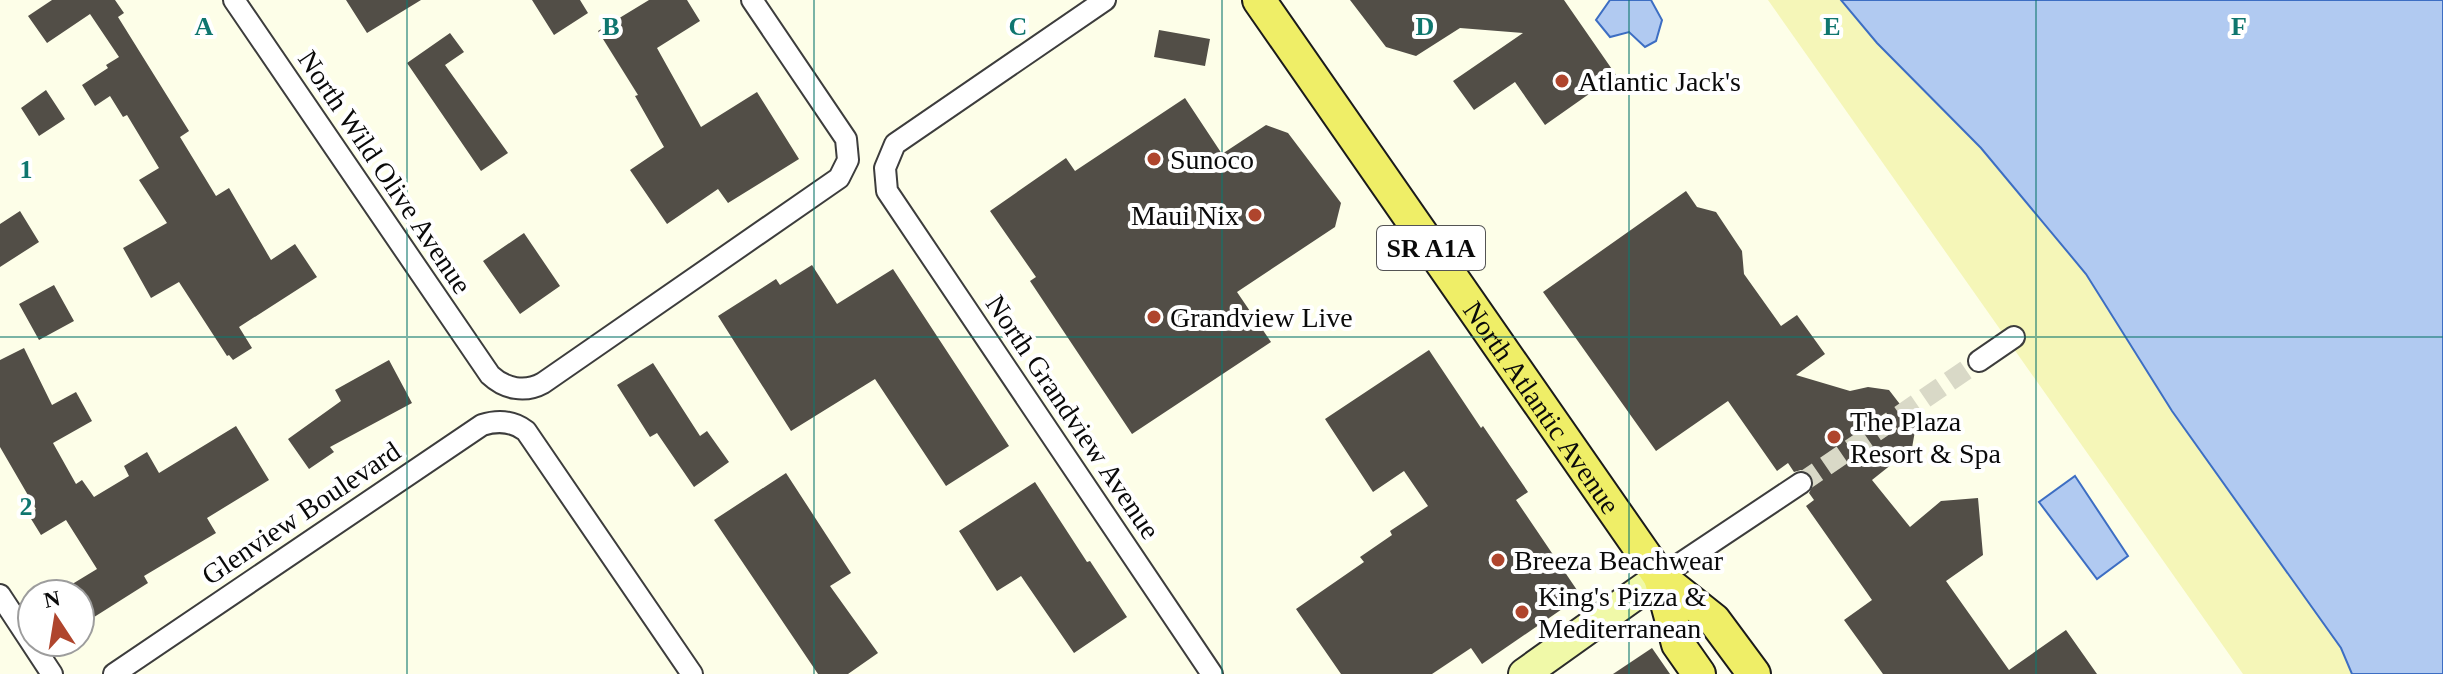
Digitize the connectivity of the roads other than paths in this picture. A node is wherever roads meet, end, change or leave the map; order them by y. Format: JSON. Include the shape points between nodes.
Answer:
{"nodes":[{"id":1,"x":234,"y":0,"type":"edge"},
{"id":2,"x":752,"y":0,"type":"edge"},
{"id":3,"x":1105,"y":0,"type":"edge"},
{"id":4,"x":1259,"y":0,"type":"edge"},
{"id":5,"x":2014,"y":337,"type":"dead end"},
{"id":6,"x":1979,"y":361,"type":"tunnel mouth"},
{"id":7,"x":1801,"y":483,"type":"tunnel mouth"},
{"id":8,"x":1660,"y":577,"type":"junction"},
{"id":9,"x":0,"y":595,"type":"edge"},
{"id":10,"x":52,"y":674,"type":"edge"},
{"id":11,"x":114,"y":674,"type":"edge"},
{"id":12,"x":692,"y":674,"type":"edge"},
{"id":13,"x":1212,"y":674,"type":"edge"},
{"id":14,"x":1524,"y":674,"type":"edge"},
{"id":15,"x":1699,"y":674,"type":"edge"},
{"id":16,"x":1754,"y":674,"type":"edge"}],
"edges":[{"from":1,"to":2,"type":"street","name":"North Wild Olive Avenue","via":[[490,375],[506,386],[526,389],[543,383],[839,178],[848,160],[846,139]]},
{"from":3,"to":13,"type":"street","name":"North Grandview Avenue","via":[[895,144],[885,168],[887,191]]},
{"from":4,"to":8,"type":"main road","name":"North Atlantic Avenue","number":"SR A1A"},
{"from":5,"to":6,"type":"street"},
{"from":7,"to":8,"type":"street"},
{"from":8,"to":14,"type":"main road"},
{"from":8,"to":15,"type":"main road","name":"North Atlantic Avenue","number":"SR A1A","via":[[1678,644]]},
{"from":8,"to":16,"type":"main road","name":"North Atlantic Avenue","number":"SR A1A","via":[[1714,620]]},
{"from":9,"to":10,"type":"street"},
{"from":11,"to":12,"type":"street","name":"Glenview Boulevard","via":[[482,425],[499,421],[526,431]]}]}
